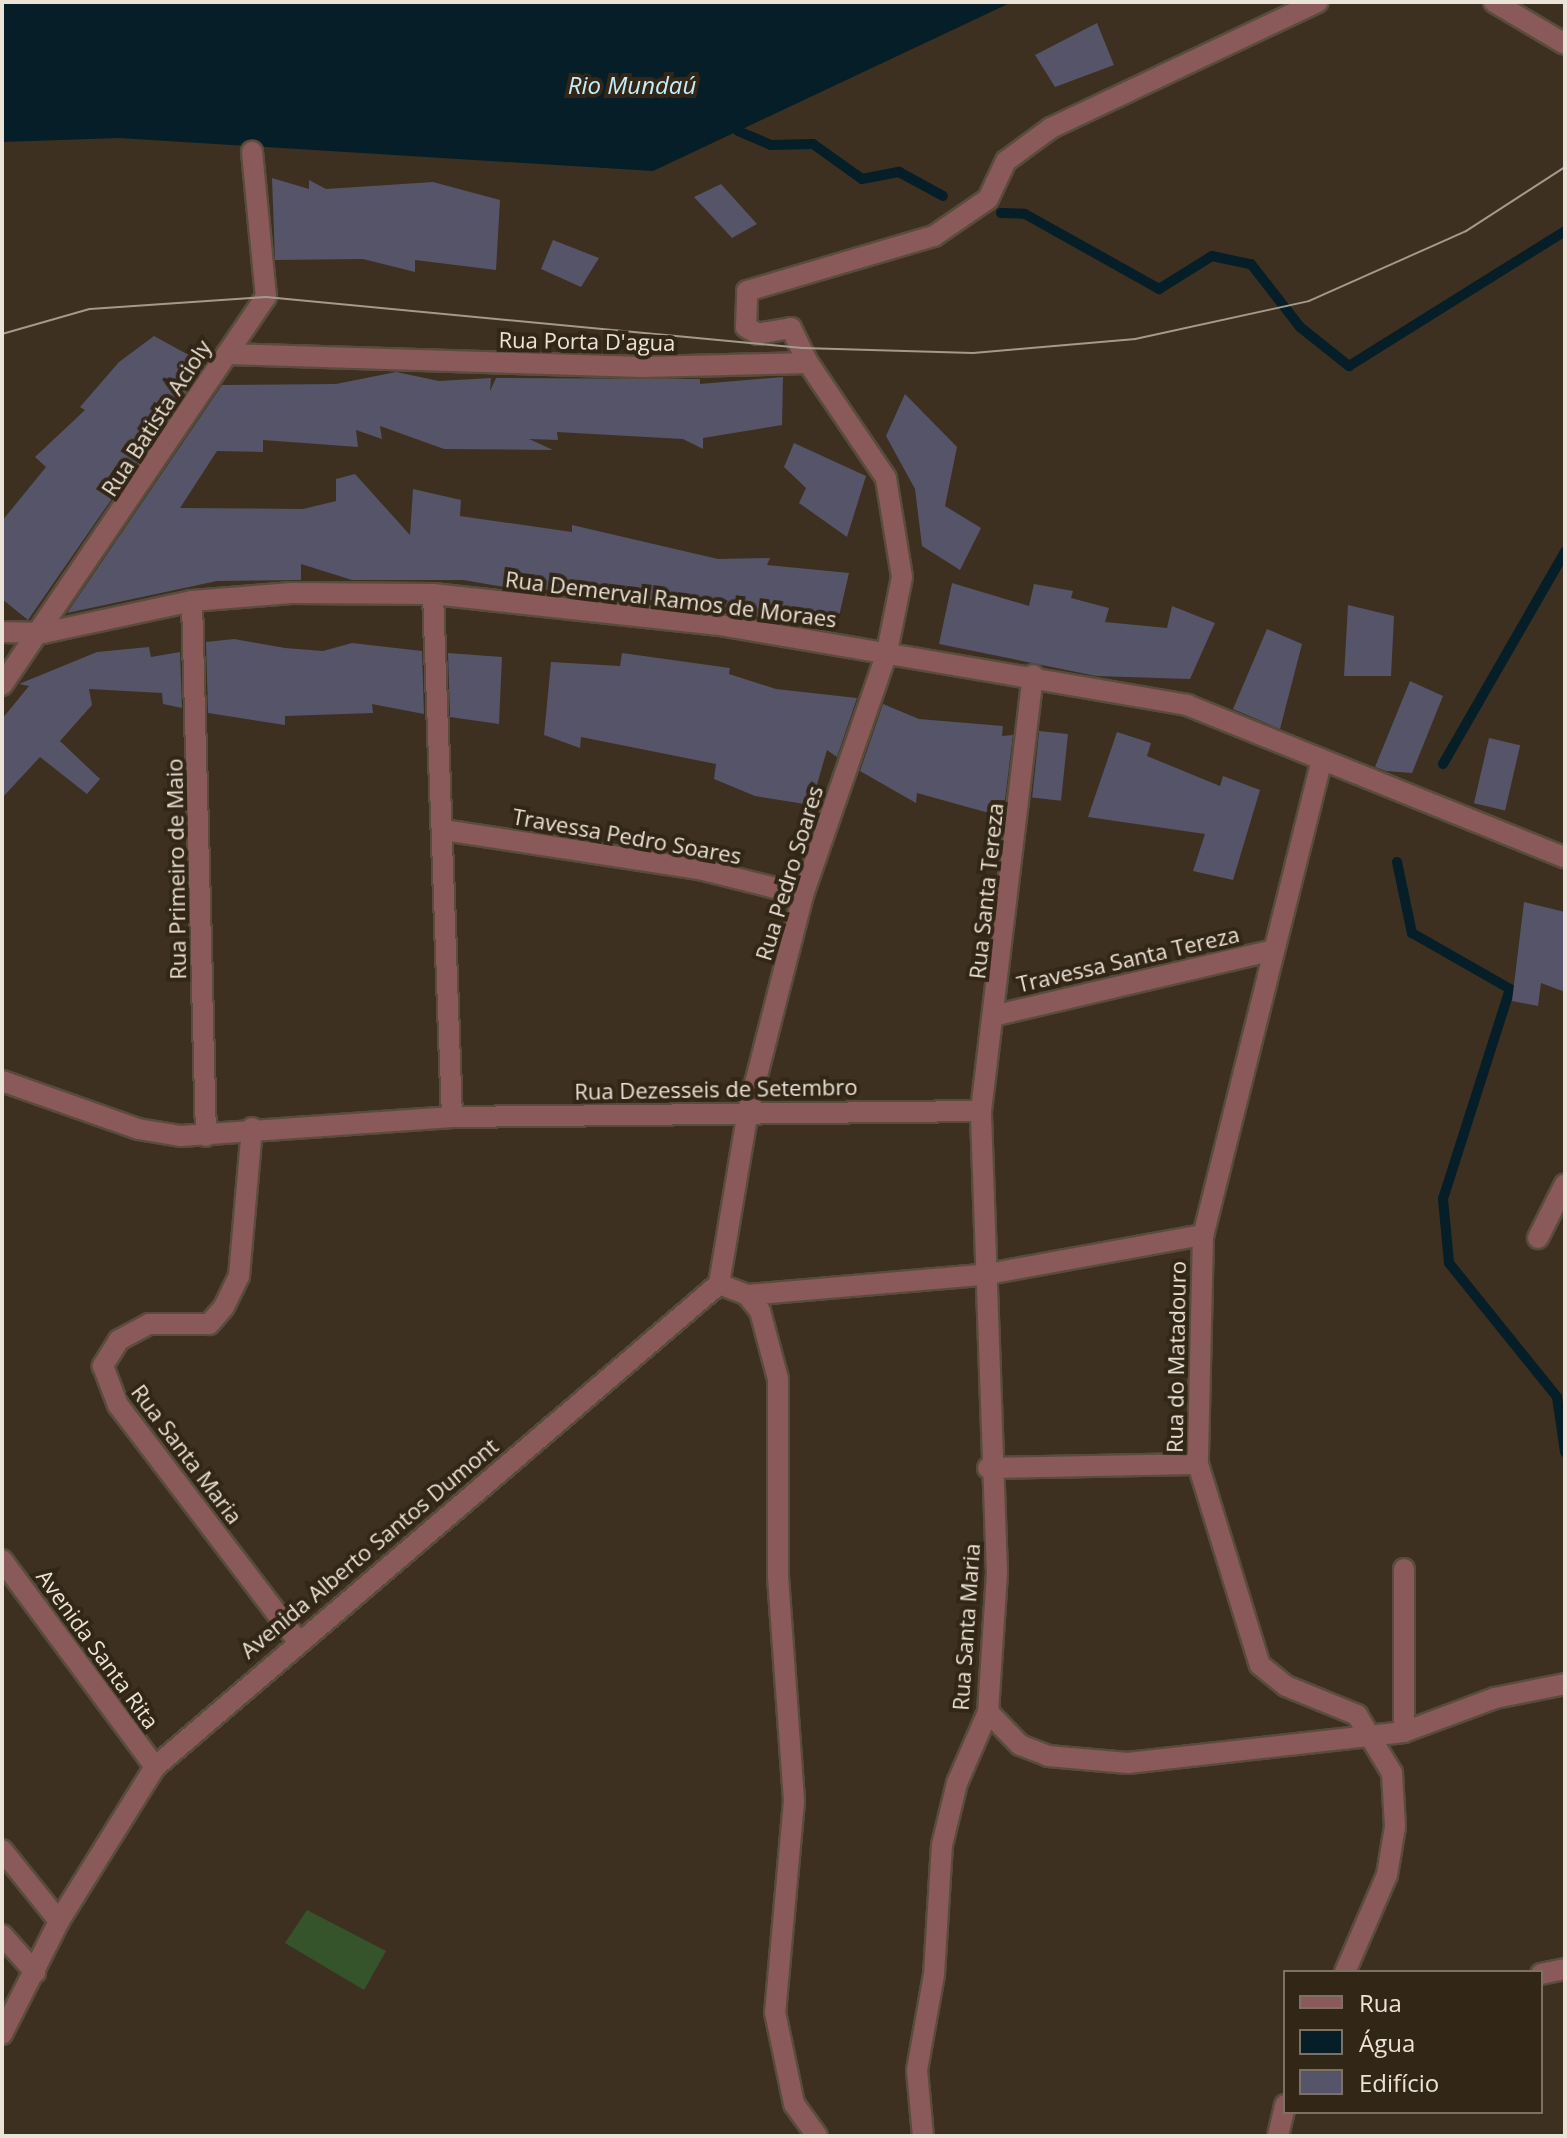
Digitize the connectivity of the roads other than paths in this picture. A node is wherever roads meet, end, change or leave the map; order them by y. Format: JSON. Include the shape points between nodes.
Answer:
{"nodes":[{"id":1,"x":1318,"y":2,"type":"edge"},
{"id":2,"x":1494,"y":2,"type":"edge"},
{"id":3,"x":1565,"y":44,"type":"edge"},
{"id":4,"x":252,"y":152,"type":"dead end"},
{"id":5,"x":227,"y":354,"type":"junction"},
{"id":6,"x":808,"y":363,"type":"junction"},
{"id":7,"x":433,"y":594,"type":"junction"},
{"id":8,"x":192,"y":601,"type":"junction"},
{"id":9,"x":2,"y":632,"type":"edge"},
{"id":10,"x":43,"y":633,"type":"junction"},
{"id":11,"x":887,"y":652,"type":"junction"},
{"id":12,"x":1033,"y":675,"type":"junction"},
{"id":13,"x":2,"y":685,"type":"edge"},
{"id":14,"x":1321,"y":763,"type":"junction"},
{"id":15,"x":443,"y":830,"type":"junction"},
{"id":16,"x":1565,"y":858,"type":"edge"},
{"id":17,"x":803,"y":895,"type":"junction"},
{"id":18,"x":1270,"y":951,"type":"junction"},
{"id":19,"x":997,"y":1015,"type":"junction"},
{"id":20,"x":2,"y":1081,"type":"edge"},
{"id":21,"x":748,"y":1111,"type":"junction"},
{"id":22,"x":981,"y":1111,"type":"junction"},
{"id":23,"x":452,"y":1117,"type":"junction"},
{"id":24,"x":252,"y":1128,"type":"junction"},
{"id":25,"x":206,"y":1136,"type":"junction"},
{"id":26,"x":1565,"y":1184,"type":"edge"},
{"id":27,"x":1203,"y":1235,"type":"junction"},
{"id":28,"x":1538,"y":1238,"type":"dead end"},
{"id":29,"x":982,"y":1275,"type":"junction"},
{"id":30,"x":719,"y":1284,"type":"junction"},
{"id":31,"x":747,"y":1295,"type":"junction"},
{"id":32,"x":1198,"y":1464,"type":"junction"},
{"id":33,"x":988,"y":1468,"type":"junction"},
{"id":34,"x":2,"y":1560,"type":"edge"},
{"id":35,"x":1404,"y":1569,"type":"dead end"},
{"id":36,"x":296,"y":1639,"type":"junction"},
{"id":37,"x":1565,"y":1684,"type":"edge"},
{"id":38,"x":988,"y":1712,"type":"junction"},
{"id":39,"x":1404,"y":1732,"type":"junction"},
{"id":40,"x":1376,"y":1736,"type":"junction"},
{"id":41,"x":155,"y":1767,"type":"junction"},
{"id":42,"x":2,"y":1850,"type":"edge"},
{"id":43,"x":59,"y":1921,"type":"junction"},
{"id":44,"x":2,"y":1935,"type":"edge"},
{"id":45,"x":1565,"y":1969,"type":"edge"},
{"id":46,"x":1346,"y":1970,"type":"edge"},
{"id":47,"x":35,"y":1972,"type":"junction"},
{"id":48,"x":1543,"y":1974,"type":"edge"},
{"id":49,"x":2,"y":2034,"type":"edge"},
{"id":50,"x":1283,"y":2114,"type":"edge"},
{"id":51,"x":817,"y":2136,"type":"edge"},
{"id":52,"x":923,"y":2136,"type":"edge"},
{"id":53,"x":1278,"y":2136,"type":"edge"}],
"edges":[{"from":1,"to":6,"type":"street","via":[[1051,128],[1006,161],[988,199],[934,236],[747,291],[746,327],[758,334],[791,328]]},
{"from":2,"to":3,"type":"street"},
{"from":4,"to":5,"type":"street","name":"Rua Batista Acioly","via":[[266,297]]},
{"from":5,"to":6,"type":"street","name":"Rua Porta D'agua","via":[[627,366]]},
{"from":5,"to":10,"type":"street","name":"Rua Batista Acioly"},
{"from":6,"to":11,"type":"street","name":"Rua Pedro Soares","via":[[886,478],[902,577]]},
{"from":7,"to":8,"type":"street","name":"Rua Demerval Ramos de Moraes"},
{"from":7,"to":11,"type":"street","name":"Rua Demerval Ramos de Moraes"},
{"from":7,"to":15,"type":"street"},
{"from":8,"to":10,"type":"street","name":"Rua Demerval Ramos de Moraes"},
{"from":8,"to":25,"type":"street","name":"Rua Primeiro de Maio"},
{"from":9,"to":10,"type":"street","name":"Rua Demerval Ramos de Moraes"},
{"from":10,"to":13,"type":"street","name":"Rua Batista Acioly"},
{"from":11,"to":12,"type":"street","name":"Rua Demerval Ramos de Moraes"},
{"from":11,"to":17,"type":"street","name":"Rua Pedro Soares"},
{"from":12,"to":14,"type":"street","name":"Rua Demerval Ramos de Moraes","via":[[1187,705]]},
{"from":12,"to":19,"type":"street","name":"Rua Santa Tereza"},
{"from":14,"to":16,"type":"street","name":"Rua Demerval Ramos de Moraes"},
{"from":14,"to":18,"type":"street","name":"Rua do Matadouro"},
{"from":15,"to":17,"type":"street","name":"Travessa Pedro Soares","via":[[699,869]]},
{"from":15,"to":23,"type":"street"},
{"from":17,"to":21,"type":"street","name":"Rua Pedro Soares"},
{"from":18,"to":19,"type":"street","name":"Travessa Santa Tereza"},
{"from":18,"to":27,"type":"street","name":"Rua do Matadouro"},
{"from":19,"to":22,"type":"street","name":"Rua Santa Tereza"},
{"from":20,"to":25,"type":"street","name":"Rua Dezesseis de Setembro","via":[[159,1134]]},
{"from":21,"to":22,"type":"street","name":"Rua Dezesseis de Setembro"},
{"from":21,"to":23,"type":"street","name":"Rua Dezesseis de Setembro"},
{"from":21,"to":30,"type":"street"},
{"from":22,"to":29,"type":"street","name":"Rua Santa Maria"},
{"from":23,"to":24,"type":"street","name":"Rua Dezesseis de Setembro"},
{"from":24,"to":25,"type":"street","name":"Rua Dezesseis de Setembro"},
{"from":24,"to":36,"type":"street","name":"Rua Santa Maria","via":[[239,1276],[224,1307],[209,1324],[149,1324],[119,1340],[103,1366],[118,1405]]},
{"from":26,"to":28,"type":"street"},
{"from":27,"to":29,"type":"street"},
{"from":27,"to":32,"type":"street","name":"Rua do Matadouro"},
{"from":29,"to":31,"type":"street"},
{"from":29,"to":33,"type":"street","name":"Rua Santa Maria"},
{"from":30,"to":31,"type":"street"},
{"from":30,"to":36,"type":"street","name":"Avenida Alberto Santos Dumont"},
{"from":31,"to":51,"type":"street","via":[[760,1311],[778,1379],[778,1577],[793,1739],[775,2012],[794,2104]]},
{"from":32,"to":33,"type":"street"},
{"from":32,"to":40,"type":"street","name":"Rua do Matadouro","via":[[1260,1665],[1286,1686],[1357,1715]]},
{"from":33,"to":38,"type":"street","name":"Rua Santa Maria","via":[[997,1573]]},
{"from":34,"to":41,"type":"street","name":"Avenida Santa Rita"},
{"from":35,"to":39,"type":"street"},
{"from":36,"to":41,"type":"street","name":"Avenida Alberto Santos Dumont"},
{"from":37,"to":39,"type":"street","via":[[1495,1698]]},
{"from":38,"to":40,"type":"street","via":[[1020,1745],[1097,1762],[1203,1759]]},
{"from":38,"to":52,"type":"street","name":"Rua Santa Maria","via":[[957,1783],[942,1845],[934,1975],[917,2070]]},
{"from":39,"to":40,"type":"street"},
{"from":40,"to":46,"type":"street","name":"Rua do Matadouro","via":[[1392,1773],[1395,1827],[1379,1905]]},
{"from":41,"to":43,"type":"street","name":"Avenida Alberto Santos Dumont"},
{"from":42,"to":43,"type":"street"},
{"from":43,"to":47,"type":"street","name":"Avenida Alberto Santos Dumont"},
{"from":44,"to":47,"type":"street"},
{"from":45,"to":48,"type":"street"},
{"from":47,"to":49,"type":"street","name":"Avenida Alberto Santos Dumont"},
{"from":50,"to":53,"type":"street"}]}
